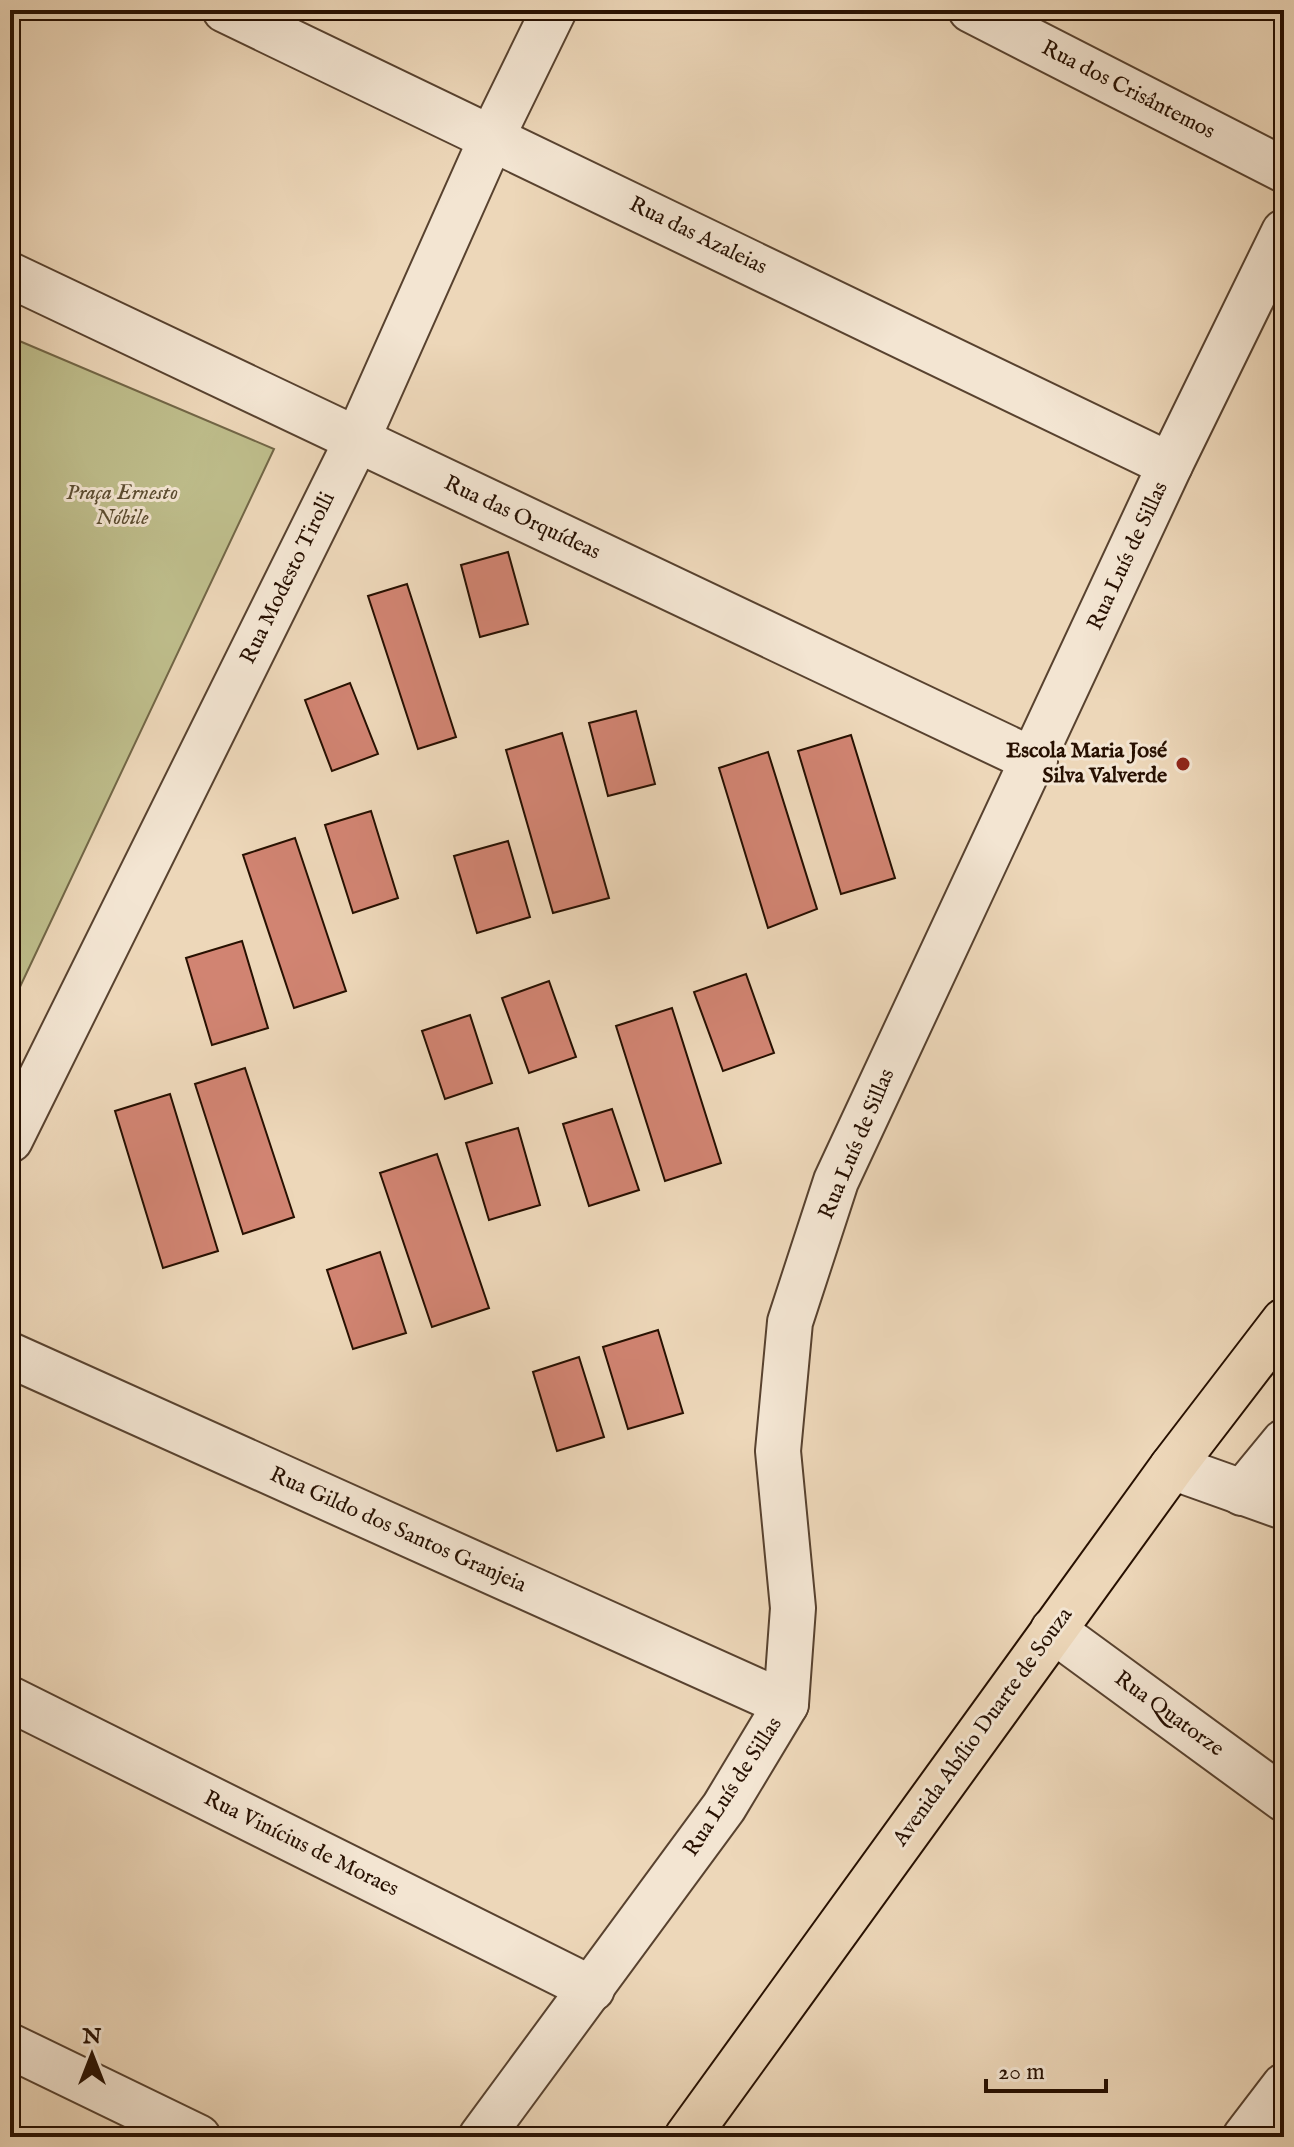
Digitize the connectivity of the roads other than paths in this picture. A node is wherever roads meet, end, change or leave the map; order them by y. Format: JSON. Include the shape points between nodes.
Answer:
{"nodes":[{"id":1,"x":225,"y":10,"type":"edge"},
{"id":2,"x":554,"y":10,"type":"edge"},
{"id":3,"x":971,"y":10,"type":"edge"},
{"id":4,"x":492,"y":137,"type":"junction"},
{"id":5,"x":1284,"y":170,"type":"edge"},
{"id":6,"x":1284,"y":232,"type":"edge"},
{"id":7,"x":10,"y":275,"type":"edge"},
{"id":8,"x":357,"y":440,"type":"junction"},
{"id":9,"x":1170,"y":465,"type":"junction"},
{"id":10,"x":1035,"y":761,"type":"junction"},
{"id":11,"x":10,"y":1140,"type":"edge"},
{"id":12,"x":1284,"y":1321,"type":"edge"},
{"id":13,"x":10,"y":1355,"type":"edge"},
{"id":14,"x":1284,"y":1442,"type":"edge"},
{"id":15,"x":1172,"y":1467,"type":"junction"},
{"id":16,"x":1242,"y":1493,"type":"junction"},
{"id":17,"x":1284,"y":1507,"type":"edge"},
{"id":18,"x":1053,"y":1630,"type":"junction"},
{"id":19,"x":10,"y":1699,"type":"edge"},
{"id":20,"x":786,"y":1704,"type":"junction"},
{"id":21,"x":1284,"y":1799,"type":"edge"},
{"id":22,"x":592,"y":1989,"type":"junction"},
{"id":23,"x":10,"y":2046,"type":"edge"},
{"id":24,"x":1284,"y":2086,"type":"edge"},
{"id":25,"x":198,"y":2137,"type":"edge"},
{"id":26,"x":481,"y":2137,"type":"edge"},
{"id":27,"x":687,"y":2137,"type":"edge"},
{"id":28,"x":1245,"y":2137,"type":"edge"}],
"edges":[{"from":1,"to":4,"type":"street","name":"Rua das Azaleias"},
{"from":2,"to":4,"type":"street","name":"Rua Modesto Tirolli"},
{"from":3,"to":5,"type":"street","name":"Rua dos Crisântemos"},
{"from":4,"to":8,"type":"street","name":"Rua Modesto Tirolli"},
{"from":4,"to":9,"type":"street","name":"Rua das Azaleias"},
{"from":6,"to":9,"type":"street","name":"Rua Luís de Sillas"},
{"from":7,"to":8,"type":"street","name":"Rua das Orquídeas"},
{"from":8,"to":10,"type":"street","name":"Rua das Orquídeas"},
{"from":8,"to":11,"type":"street","name":"Rua Modesto Tirolli"},
{"from":9,"to":10,"type":"street","name":"Rua Luís de Sillas"},
{"from":10,"to":20,"type":"street","name":"Rua Luís de Sillas","via":[[836,1181],[790,1322],[778,1451],[793,1608]]},
{"from":12,"to":15,"type":"main road","name":"Avenida Abílio Duarte de Souza"},
{"from":13,"to":20,"type":"street","name":"Rua Gildo dos Santos Granjeia"},
{"from":14,"to":16,"type":"street"},
{"from":15,"to":16,"type":"street"},
{"from":15,"to":18,"type":"main road","name":"Avenida Abílio Duarte de Souza"},
{"from":16,"to":17,"type":"street"},
{"from":18,"to":21,"type":"street","name":"Rua Quatorze"},
{"from":18,"to":27,"type":"main road","name":"Avenida Abílio Duarte de Souza"},
{"from":19,"to":22,"type":"street","name":"Rua Vinícius de Moraes"},
{"from":20,"to":22,"type":"street","name":"Rua Luís de Sillas","via":[[724,1807]]},
{"from":22,"to":26,"type":"street","name":"Rua Luís de Sillas"},
{"from":23,"to":25,"type":"street"},
{"from":24,"to":28,"type":"street"}]}
